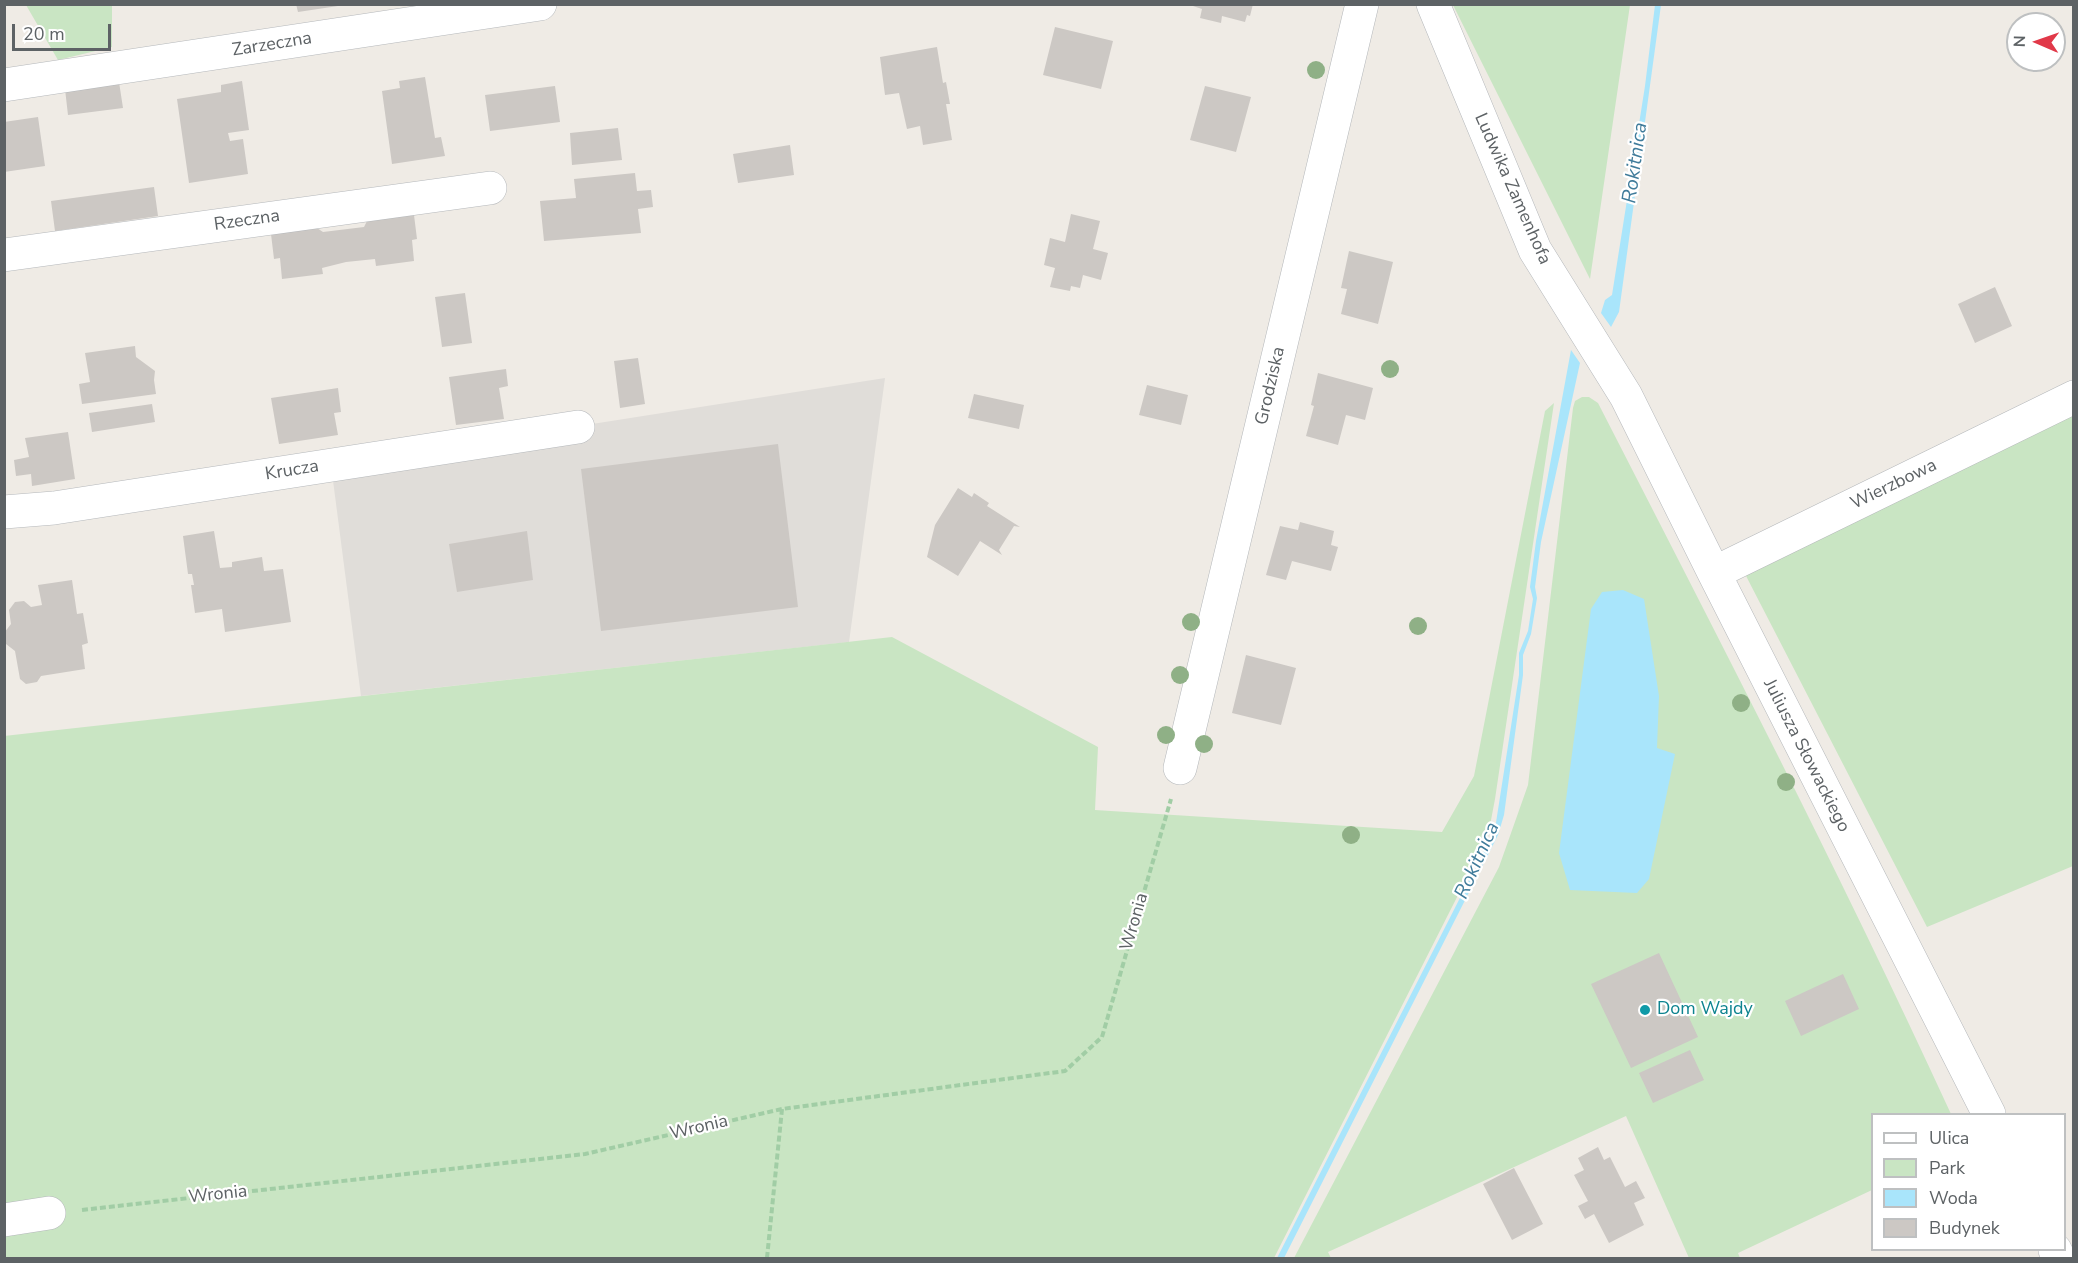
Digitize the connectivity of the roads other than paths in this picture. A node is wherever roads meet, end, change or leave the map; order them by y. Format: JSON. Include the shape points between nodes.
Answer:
{"nodes":[{"id":1,"x":540,"y":4,"type":"edge"},
{"id":2,"x":1362,"y":4,"type":"edge"},
{"id":3,"x":1433,"y":4,"type":"edge"},
{"id":4,"x":4,"y":85,"type":"edge"},
{"id":5,"x":490,"y":188,"type":"dead end"},
{"id":6,"x":4,"y":255,"type":"edge"},
{"id":7,"x":1626,"y":396,"type":"joint"},
{"id":8,"x":2073,"y":398,"type":"edge"},
{"id":9,"x":578,"y":427,"type":"dead end"},
{"id":10,"x":4,"y":512,"type":"edge"},
{"id":11,"x":1714,"y":573,"type":"junction"},
{"id":12,"x":1180,"y":768,"type":"road end"},
{"id":13,"x":1988,"y":1113,"type":"edge"},
{"id":14,"x":48,"y":1213,"type":"road end"},
{"id":15,"x":4,"y":1220,"type":"edge"}],
"edges":[{"from":1,"to":4,"type":"street","name":"Zarzeczna"},
{"from":2,"to":12,"type":"street","name":"Grodziska"},
{"from":3,"to":7,"type":"street","name":"Ludwika Zamenhofa","via":[[1535,250]]},
{"from":5,"to":6,"type":"street","name":"Rzeczna"},
{"from":7,"to":11,"type":"street","name":"Juliusza Słowackiego"},
{"from":8,"to":11,"type":"street","name":"Wierzbowa"},
{"from":9,"to":10,"type":"street","name":"Krucza","via":[[54,508]]},
{"from":11,"to":13,"type":"street","name":"Juliusza Słowackiego"},
{"from":14,"to":15,"type":"street"}]}
